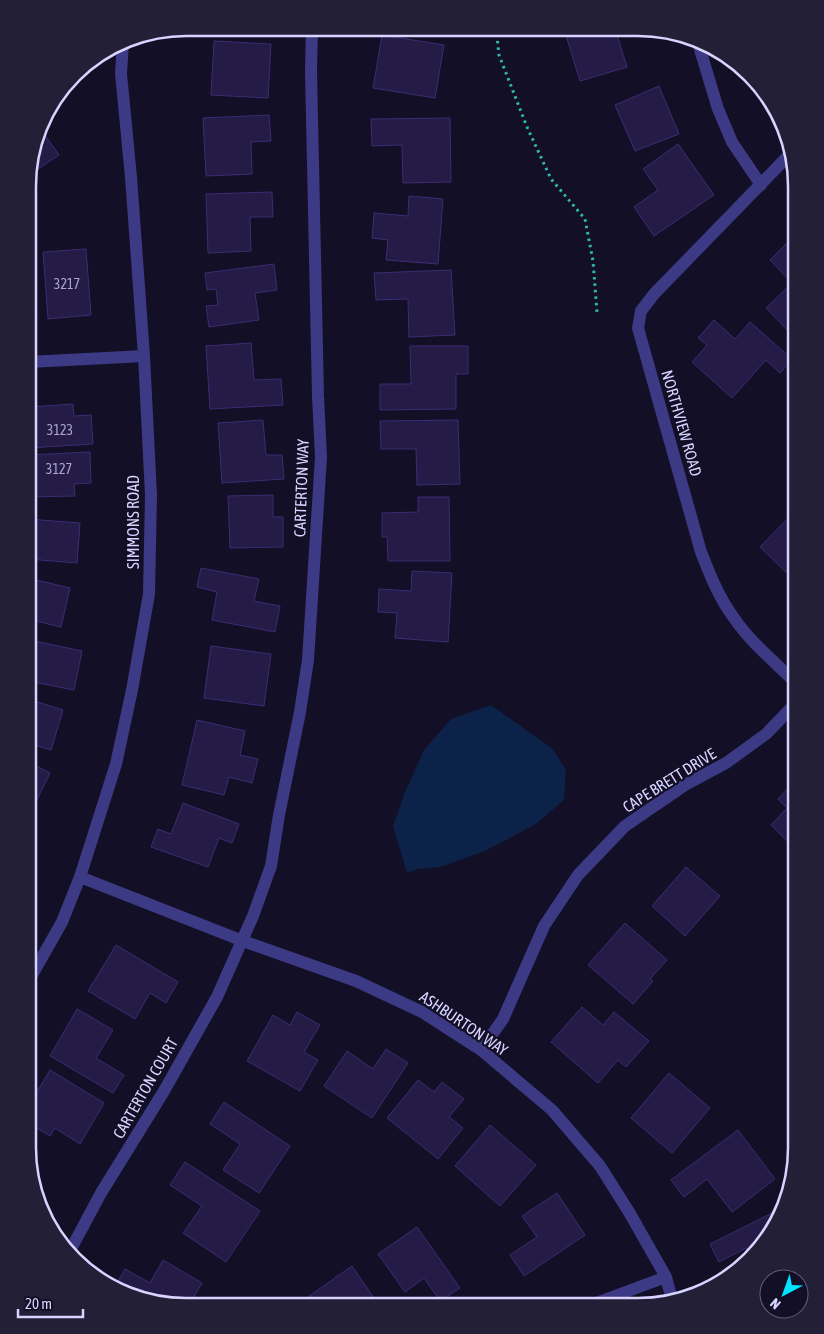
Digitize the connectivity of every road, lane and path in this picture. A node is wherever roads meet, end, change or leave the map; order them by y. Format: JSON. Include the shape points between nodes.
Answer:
{"nodes":[{"id":1,"x":312,"y":36,"type":"edge"},
{"id":2,"x":497,"y":36,"type":"edge"},
{"id":3,"x":700,"y":50,"type":"edge"},
{"id":4,"x":123,"y":51,"type":"edge"},
{"id":5,"x":785,"y":159,"type":"edge"},
{"id":6,"x":761,"y":185,"type":"junction"},
{"id":7,"x":597,"y":312,"type":"dead end"},
{"id":8,"x":144,"y":356,"type":"junction"},
{"id":9,"x":36,"y":362,"type":"edge"},
{"id":10,"x":787,"y":675,"type":"edge"},
{"id":11,"x":787,"y":712,"type":"edge"},
{"id":12,"x":80,"y":877,"type":"junction"},
{"id":13,"x":243,"y":941,"type":"junction"},
{"id":14,"x":36,"y":968,"type":"edge"},
{"id":15,"x":481,"y":1050,"type":"junction"},
{"id":16,"x":73,"y":1246,"type":"edge"},
{"id":17,"x":666,"y":1277,"type":"junction"},
{"id":18,"x":670,"y":1294,"type":"edge"},
{"id":19,"x":610,"y":1298,"type":"edge"}],
"edges":[{"from":1,"to":13,"type":"street","name":"CARTERTON WAY","via":[[321,457],[308,650],[300,712],[271,866]]},
{"from":2,"to":7,"type":"path","via":[[499,55],[551,178],[585,219],[593,260]]},
{"from":3,"to":6,"type":"street","via":[[732,142]]},
{"from":4,"to":8,"type":"street","name":"SIMMONS ROAD"},
{"from":5,"to":6,"type":"street","name":"NORTHVIEW ROAD"},
{"from":6,"to":10,"type":"street","name":"NORTHVIEW ROAD","via":[[654,294],[641,311],[638,328],[701,552],[714,586],[739,625]]},
{"from":8,"to":9,"type":"street"},
{"from":8,"to":12,"type":"street","name":"SIMMONS ROAD","via":[[151,494],[149,594],[116,764]]},
{"from":11,"to":15,"type":"street","name":"CAPE BRETT DRIVE","via":[[766,734],[726,763],[685,785],[625,826],[578,875],[544,926],[503,1019]]},
{"from":12,"to":13,"type":"street","name":"ASHBURTON WAY"},
{"from":12,"to":14,"type":"street","name":"SIMMONS ROAD","via":[[62,922]]},
{"from":13,"to":15,"type":"street","name":"ASHBURTON WAY","via":[[364,985],[422,1012]]},
{"from":13,"to":16,"type":"street","name":"CARTERTON COURT","via":[[217,997]]},
{"from":15,"to":17,"type":"street","name":"ASHBURTON WAY","via":[[552,1110],[600,1166]]},
{"from":17,"to":18,"type":"street","name":"ASHBURTON WAY"},
{"from":17,"to":19,"type":"street"}]}
